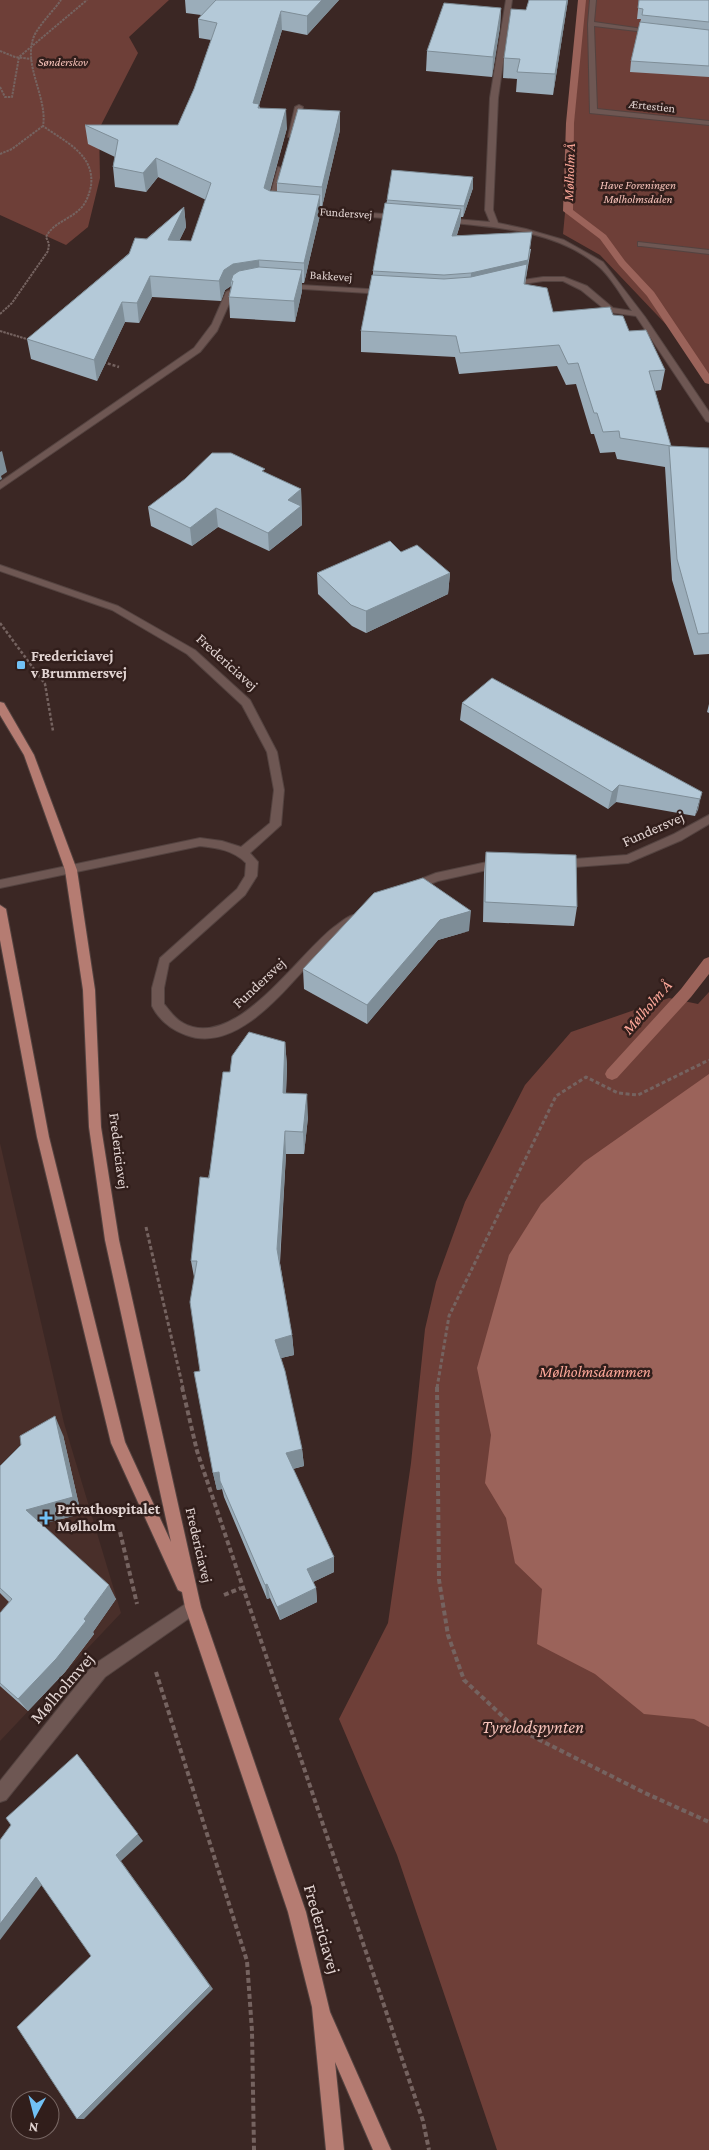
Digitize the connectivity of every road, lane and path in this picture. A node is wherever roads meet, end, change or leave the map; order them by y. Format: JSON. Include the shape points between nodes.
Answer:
{"nodes":[{"id":1,"x":61,"y":0,"type":"edge"},
{"id":2,"x":87,"y":0,"type":"edge"},
{"id":3,"x":509,"y":0,"type":"edge"},
{"id":4,"x":593,"y":0,"type":"edge"},
{"id":5,"x":591,"y":24,"type":"junction"},
{"id":6,"x":660,"y":32,"type":"edge"},
{"id":7,"x":32,"y":47,"type":"junction"},
{"id":8,"x":0,"y":51,"type":"edge"},
{"id":9,"x":19,"y":57,"type":"junction"},
{"id":10,"x":32,"y":59,"type":"junction"},
{"id":11,"x":0,"y":87,"type":"edge"},
{"id":12,"x":299,"y":107,"type":"edge"},
{"id":13,"x":709,"y":124,"type":"edge"},
{"id":14,"x":43,"y":126,"type":"junction"},
{"id":15,"x":288,"y":144,"type":"edge"},
{"id":16,"x":0,"y":154,"type":"edge"},
{"id":17,"x":284,"y":162,"type":"edge"},
{"id":18,"x":280,"y":208,"type":"edge"},
{"id":19,"x":290,"y":209,"type":"edge"},
{"id":20,"x":407,"y":218,"type":"edge"},
{"id":21,"x":436,"y":220,"type":"edge"},
{"id":22,"x":494,"y":224,"type":"junction"},
{"id":23,"x":640,"y":244,"type":"dead end"},
{"id":24,"x":709,"y":252,"type":"edge"},
{"id":25,"x":504,"y":285,"type":"edge"},
{"id":26,"x":252,"y":286,"type":"edge"},
{"id":27,"x":279,"y":286,"type":"edge"},
{"id":28,"x":395,"y":293,"type":"edge"},
{"id":29,"x":0,"y":314,"type":"edge"},
{"id":30,"x":637,"y":314,"type":"junction"},
{"id":31,"x":0,"y":330,"type":"edge"},
{"id":32,"x":36,"y":342,"type":"edge"},
{"id":33,"x":100,"y":361,"type":"edge"},
{"id":34,"x":162,"y":375,"type":"junction"},
{"id":35,"x":709,"y":419,"type":"edge"},
{"id":36,"x":0,"y":486,"type":"edge"},
{"id":37,"x":0,"y":568,"type":"edge"},
{"id":38,"x":0,"y":623,"type":"edge"},
{"id":39,"x":0,"y":706,"type":"edge"},
{"id":40,"x":56,"y":738,"type":"dead end"},
{"id":41,"x":709,"y":819,"type":"edge"},
{"id":42,"x":243,"y":852,"type":"junction"},
{"id":43,"x":510,"y":863,"type":"edge"},
{"id":44,"x":548,"y":864,"type":"edge"},
{"id":45,"x":71,"y":870,"type":"junction"},
{"id":46,"x":0,"y":884,"type":"edge"},
{"id":47,"x":400,"y":893,"type":"edge"},
{"id":48,"x":0,"y":909,"type":"edge"},
{"id":49,"x":365,"y":910,"type":"edge"},
{"id":50,"x":709,"y":1060,"type":"edge"},
{"id":51,"x":145,"y":1221,"type":"dead end"},
{"id":52,"x":194,"y":1607,"type":"junction"},
{"id":53,"x":145,"y":1639,"type":"junction"},
{"id":54,"x":0,"y":1794,"type":"edge"},
{"id":55,"x":709,"y":1822,"type":"edge"},
{"id":56,"x":321,"y":2007,"type":"junction"},
{"id":57,"x":254,"y":2150,"type":"edge"},
{"id":58,"x":335,"y":2150,"type":"edge"},
{"id":59,"x":382,"y":2150,"type":"edge"},
{"id":60,"x":429,"y":2150,"type":"edge"}],
"edges":[{"from":1,"to":7,"type":"path","via":[[35,35]]},
{"from":2,"to":7,"type":"path"},
{"from":3,"to":22,"type":"street","via":[[494,98],[489,210]]},
{"from":4,"to":5,"type":"street"},
{"from":5,"to":6,"type":"street"},
{"from":5,"to":13,"type":"street","name":"Ærtestien","via":[[593,111]]},
{"from":7,"to":9,"type":"path"},
{"from":7,"to":10,"type":"path"},
{"from":8,"to":9,"type":"path"},
{"from":9,"to":10,"type":"path"},
{"from":9,"to":11,"type":"path","via":[[12,96],[5,97]]},
{"from":10,"to":14,"type":"path","via":[[45,115]]},
{"from":12,"to":15,"type":"street"},
{"from":14,"to":16,"type":"path"},
{"from":14,"to":29,"type":"path","via":[[81,153],[88,164],[91,189],[79,210],[49,230],[46,237],[48,251],[12,303]]},
{"from":17,"to":18,"type":"street","via":[[271,207]]},
{"from":19,"to":20,"type":"street","name":"Fundersvej"},
{"from":21,"to":22,"type":"street"},
{"from":22,"to":30,"type":"street","via":[[561,242],[598,261]]},
{"from":23,"to":24,"type":"street"},
{"from":25,"to":30,"type":"street","via":[[543,279],[564,280],[584,288],[612,310]]},
{"from":26,"to":34,"type":"street","via":[[238,288],[229,294],[209,338]]},
{"from":27,"to":28,"type":"street","name":"Bakkevej"},
{"from":30,"to":35,"type":"street"},
{"from":31,"to":32,"type":"path"},
{"from":33,"to":34,"type":"path","via":[[136,372]]},
{"from":34,"to":36,"type":"street"},
{"from":37,"to":42,"type":"street","name":"Fredericiavej","via":[[115,608],[190,652],[246,703],[272,752],[279,790],[275,825]]},
{"from":38,"to":40,"type":"path","via":[[45,684]]},
{"from":39,"to":45,"type":"main road","name":"Fredericiavej","via":[[29,755]]},
{"from":41,"to":44,"type":"street","name":"Fundersvej","via":[[628,859]]},
{"from":42,"to":45,"type":"street","via":[[229,845],[200,842]]},
{"from":42,"to":49,"type":"street","name":"Fundersvej","via":[[252,862],[251,876],[241,892],[164,961],[158,1006],[181,1028],[195,1034],[227,1031],[254,1013],[319,946]]},
{"from":43,"to":47,"type":"street","via":[[436,877]]},
{"from":45,"to":46,"type":"street"},
{"from":45,"to":52,"type":"main road","name":"Fredericiavej","via":[[89,990],[95,1127],[112,1240]]},
{"from":48,"to":52,"type":"main road","name":"Fredericiavej","via":[[43,1137],[118,1443]]},
{"from":50,"to":55,"type":"path","via":[[638,1095],[618,1093],[586,1077],[556,1096],[450,1316],[437,1389],[439,1580],[448,1635],[464,1680],[514,1727]]},
{"from":51,"to":60,"type":"path","via":[[197,1451],[423,2121]]},
{"from":52,"to":53,"type":"street","name":"Mølholmvej"},
{"from":52,"to":56,"type":"main road","name":"Fredericiavej","via":[[297,1912]]},
{"from":53,"to":54,"type":"street","name":"Mølholmvej","via":[[99,1671]]},
{"from":53,"to":57,"type":"path","via":[[246,1960],[252,2031]]},
{"from":56,"to":58,"type":"main road","name":"Fredericiavej"},
{"from":56,"to":59,"type":"main road","name":"Fredericiavej"}]}
